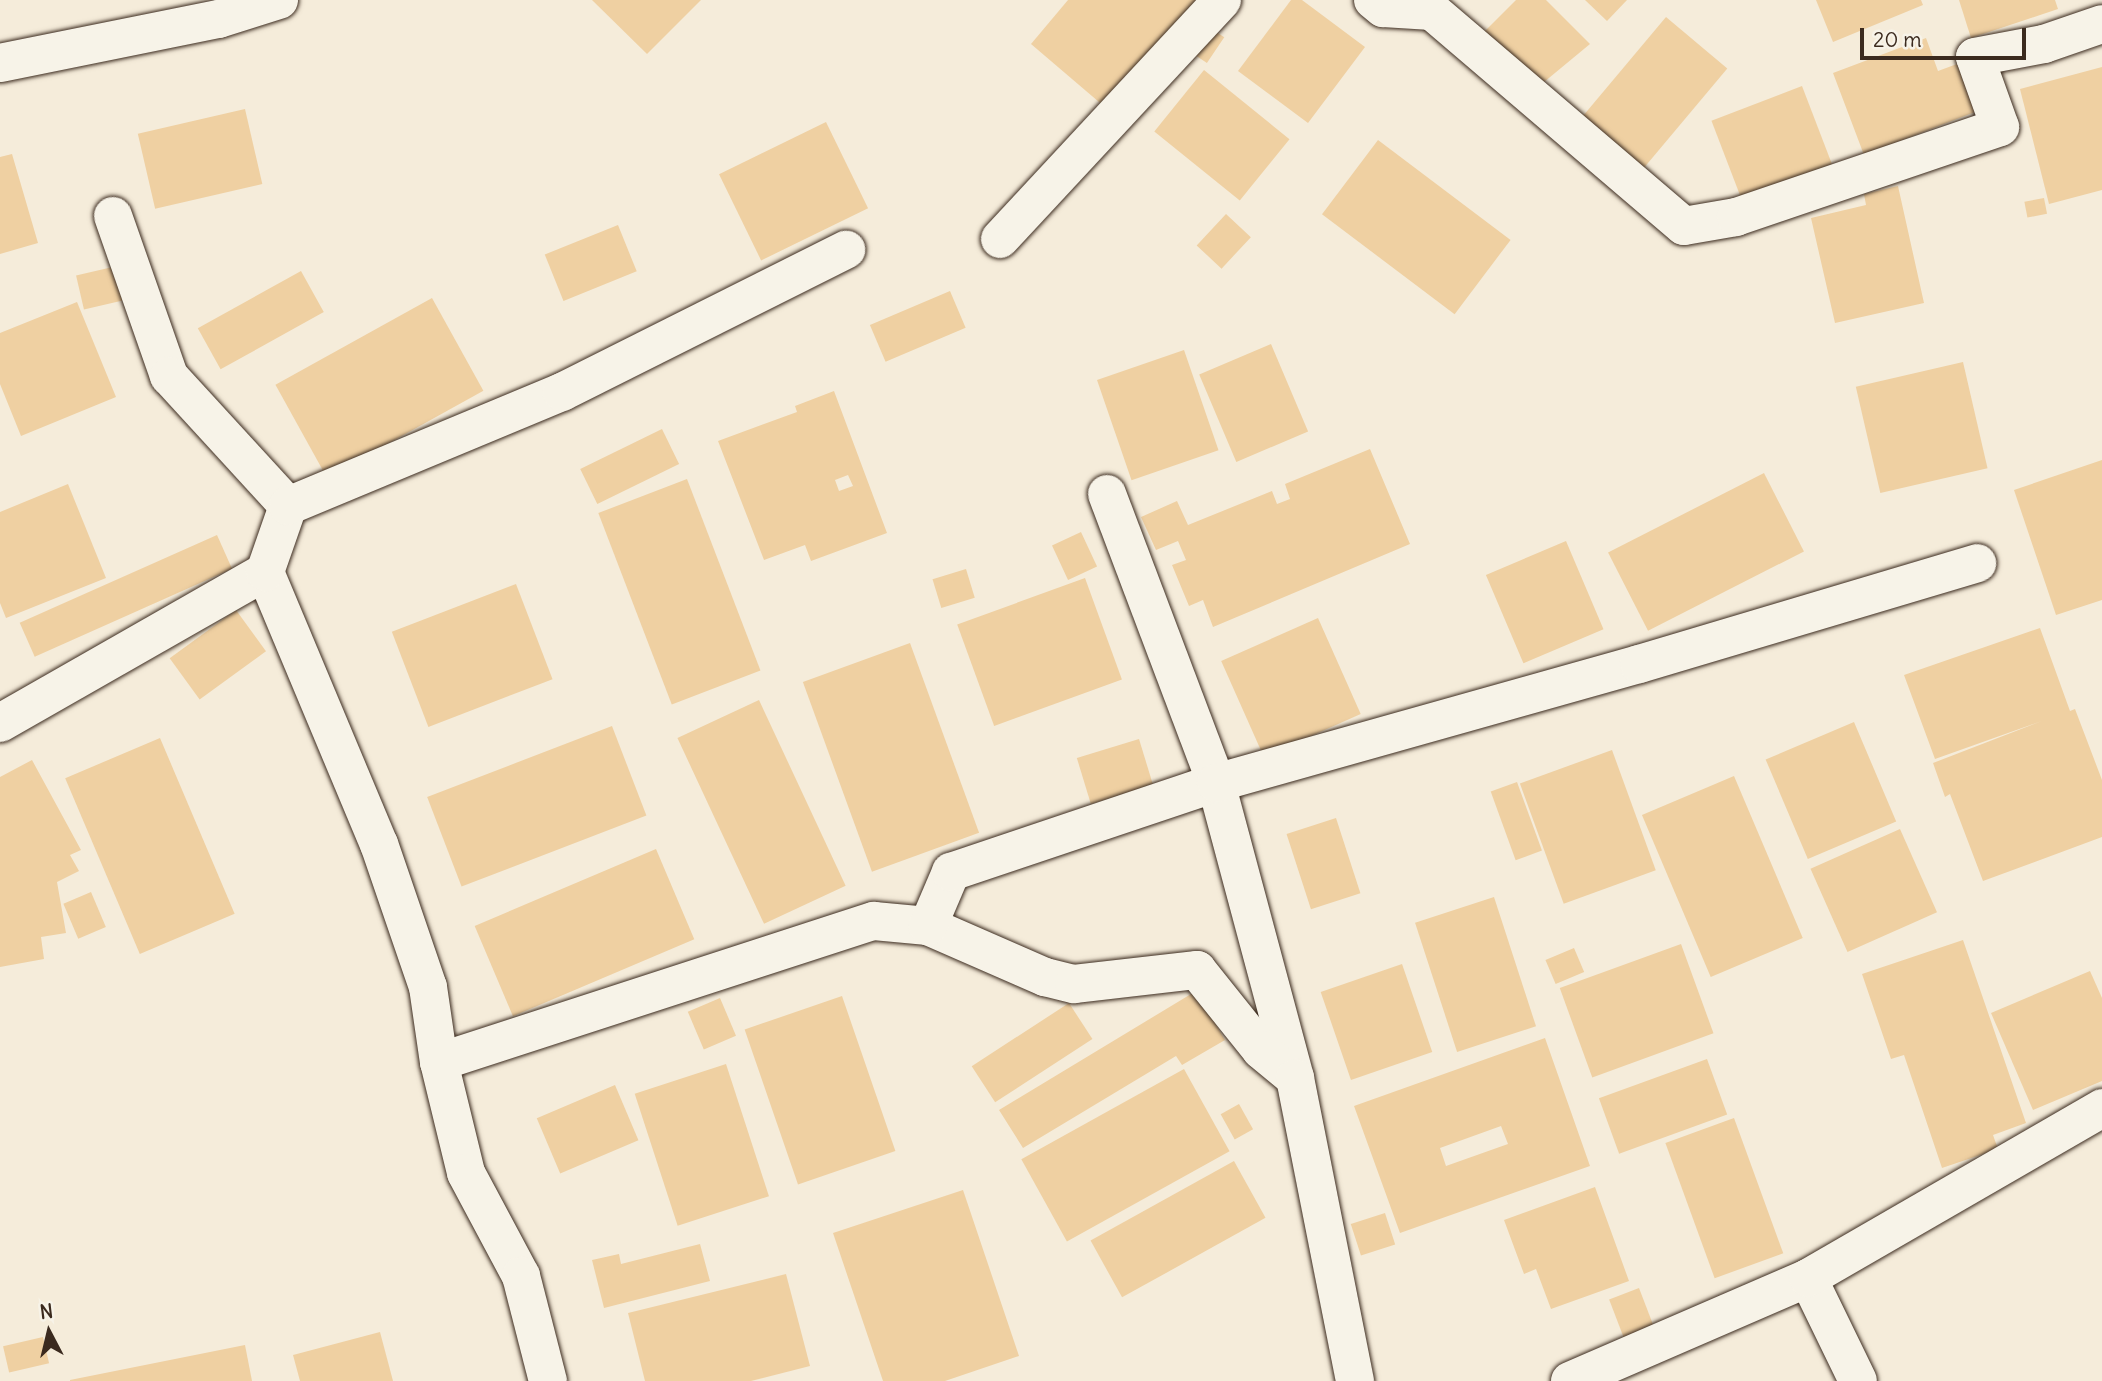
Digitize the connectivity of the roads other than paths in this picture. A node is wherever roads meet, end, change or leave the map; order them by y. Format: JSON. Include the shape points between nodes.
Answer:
{"nodes":[{"id":1,"x":279,"y":0,"type":"edge"},
{"id":2,"x":1222,"y":0,"type":"edge"},
{"id":3,"x":1373,"y":0,"type":"edge"},
{"id":4,"x":2102,"y":24,"type":"edge"},
{"id":5,"x":0,"y":64,"type":"edge"},
{"id":6,"x":113,"y":216,"type":"dead end"},
{"id":7,"x":1000,"y":239,"type":"dead end"},
{"id":8,"x":846,"y":250,"type":"dead end"},
{"id":9,"x":1107,"y":494,"type":"dead end"},
{"id":10,"x":288,"y":506,"type":"junction"},
{"id":11,"x":1977,"y":563,"type":"dead end"},
{"id":12,"x":265,"y":572,"type":"junction"},
{"id":13,"x":0,"y":723,"type":"edge"},
{"id":14,"x":1216,"y":783,"type":"junction"},
{"id":15,"x":928,"y":926,"type":"junction"},
{"id":16,"x":439,"y":1062,"type":"junction"},
{"id":17,"x":1294,"y":1078,"type":"junction"},
{"id":18,"x":2102,"y":1108,"type":"edge"},
{"id":19,"x":1808,"y":1278,"type":"junction"},
{"id":20,"x":548,"y":1381,"type":"edge"},
{"id":21,"x":1355,"y":1381,"type":"edge"},
{"id":22,"x":1570,"y":1381,"type":"edge"},
{"id":23,"x":1858,"y":1381,"type":"edge"}],
"edges":[{"from":1,"to":5,"type":"street","via":[[219,19]]},
{"from":2,"to":7,"type":"street"},
{"from":3,"to":4,"type":"street","via":[[1383,8],[1432,11],[1684,226],[1736,217],[2000,127],[1975,57],[2044,44]]},
{"from":6,"to":10,"type":"street","via":[[169,376]]},
{"from":8,"to":10,"type":"street","via":[[562,392]]},
{"from":9,"to":14,"type":"street"},
{"from":10,"to":12,"type":"street"},
{"from":11,"to":14,"type":"street"},
{"from":12,"to":13,"type":"street"},
{"from":12,"to":16,"type":"street","via":[[379,844],[428,987]]},
{"from":14,"to":15,"type":"street","via":[[951,872]]},
{"from":14,"to":17,"type":"street"},
{"from":15,"to":16,"type":"street","via":[[874,920]]},
{"from":15,"to":17,"type":"street","via":[[1074,984],[1197,970],[1261,1050]]},
{"from":16,"to":20,"type":"street","via":[[466,1173],[521,1276]]},
{"from":17,"to":21,"type":"street"},
{"from":18,"to":19,"type":"street"},
{"from":19,"to":22,"type":"street"},
{"from":19,"to":23,"type":"street"}]}
